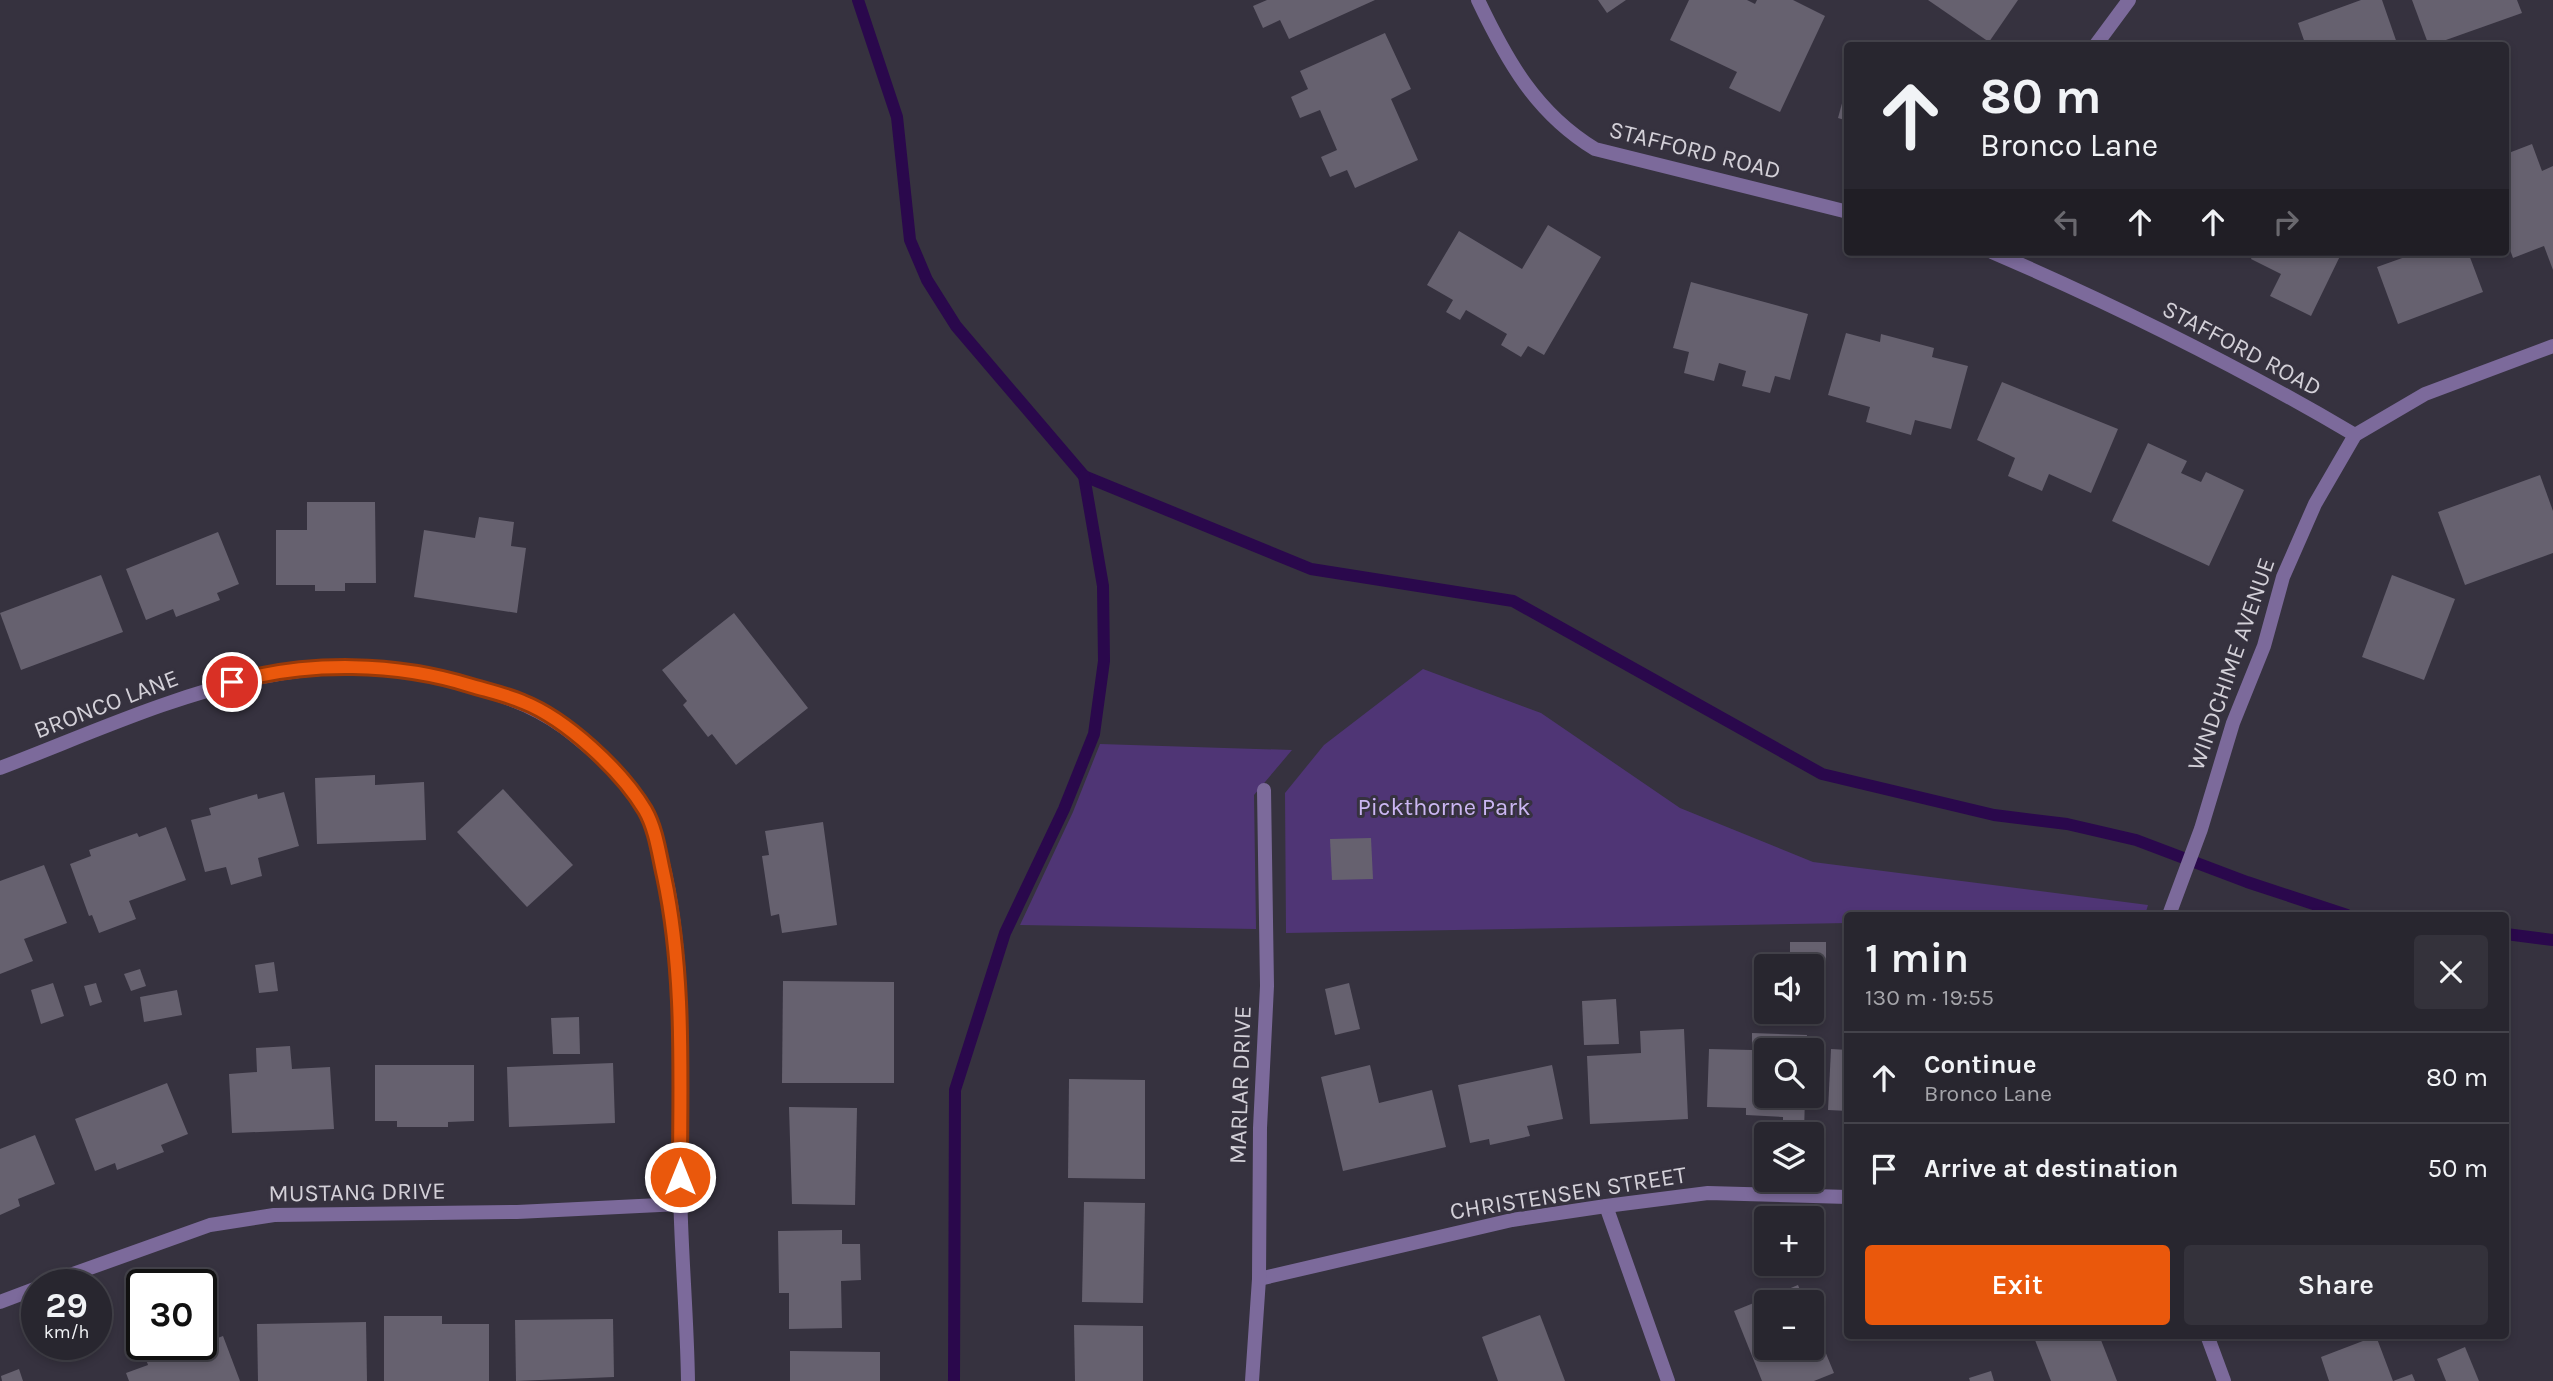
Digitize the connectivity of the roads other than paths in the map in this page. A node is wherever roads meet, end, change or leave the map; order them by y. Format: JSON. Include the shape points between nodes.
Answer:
{"nodes":[{"id":1,"x":1478,"y":0,"type":"edge"},
{"id":2,"x":2129,"y":0,"type":"edge"},
{"id":3,"x":2098,"y":42,"type":"edge"},
{"id":4,"x":1844,"y":211,"type":"edge"},
{"id":5,"x":2001,"y":256,"type":"edge"},
{"id":6,"x":2553,"y":346,"type":"edge"},
{"id":7,"x":2355,"y":435,"type":"junction"},
{"id":8,"x":0,"y":768,"type":"edge"},
{"id":9,"x":1264,"y":790,"type":"dead end"},
{"id":10,"x":2170,"y":912,"type":"edge"},
{"id":11,"x":1844,"y":1197,"type":"edge"},
{"id":12,"x":680,"y":1204,"type":"junction"},
{"id":13,"x":1606,"y":1206,"type":"junction"},
{"id":14,"x":86,"y":1269,"type":"edge"},
{"id":15,"x":1259,"y":1279,"type":"junction"},
{"id":16,"x":21,"y":1294,"type":"edge"},
{"id":17,"x":0,"y":1302,"type":"edge"},
{"id":18,"x":2208,"y":1339,"type":"edge"},
{"id":19,"x":688,"y":1381,"type":"edge"},
{"id":20,"x":1252,"y":1381,"type":"edge"},
{"id":21,"x":1668,"y":1381,"type":"edge"},
{"id":22,"x":2224,"y":1381,"type":"edge"}],
"edges":[{"from":1,"to":4,"type":"street","name":"STAFFORD ROAD","via":[[1502,49],[1536,99],[1565,131],[1595,149]]},
{"from":2,"to":3,"type":"street"},
{"from":5,"to":7,"type":"street","name":"STAFFORD ROAD","via":[[2259,379]]},
{"from":6,"to":7,"type":"street","via":[[2425,394]]},
{"from":7,"to":10,"type":"street","name":"WINDCHIME AVENUE","via":[[2315,504],[2283,577],[2264,646],[2233,723]]},
{"from":8,"to":12,"type":"street","name":"BRONCO LANE","via":[[212,687],[329,667],[396,669],[448,678],[524,702],[554,719],[607,762],[645,810],[657,841],[680,984]]},
{"from":9,"to":15,"type":"street","name":"MARLAR DRIVE","via":[[1266,986]]},
{"from":11,"to":13,"type":"street","name":"CHRISTENSEN STREET","via":[[1707,1193]]},
{"from":12,"to":14,"type":"street","name":"MUSTANG DRIVE","via":[[517,1212],[274,1215],[210,1224]]},
{"from":12,"to":19,"type":"street","name":"BRONCO LANE"},
{"from":13,"to":15,"type":"street","name":"CHRISTENSEN STREET","via":[[1512,1220]]},
{"from":13,"to":21,"type":"street"},
{"from":15,"to":20,"type":"street","name":"MARLAR DRIVE"},
{"from":16,"to":17,"type":"street"},
{"from":18,"to":22,"type":"street"}]}
